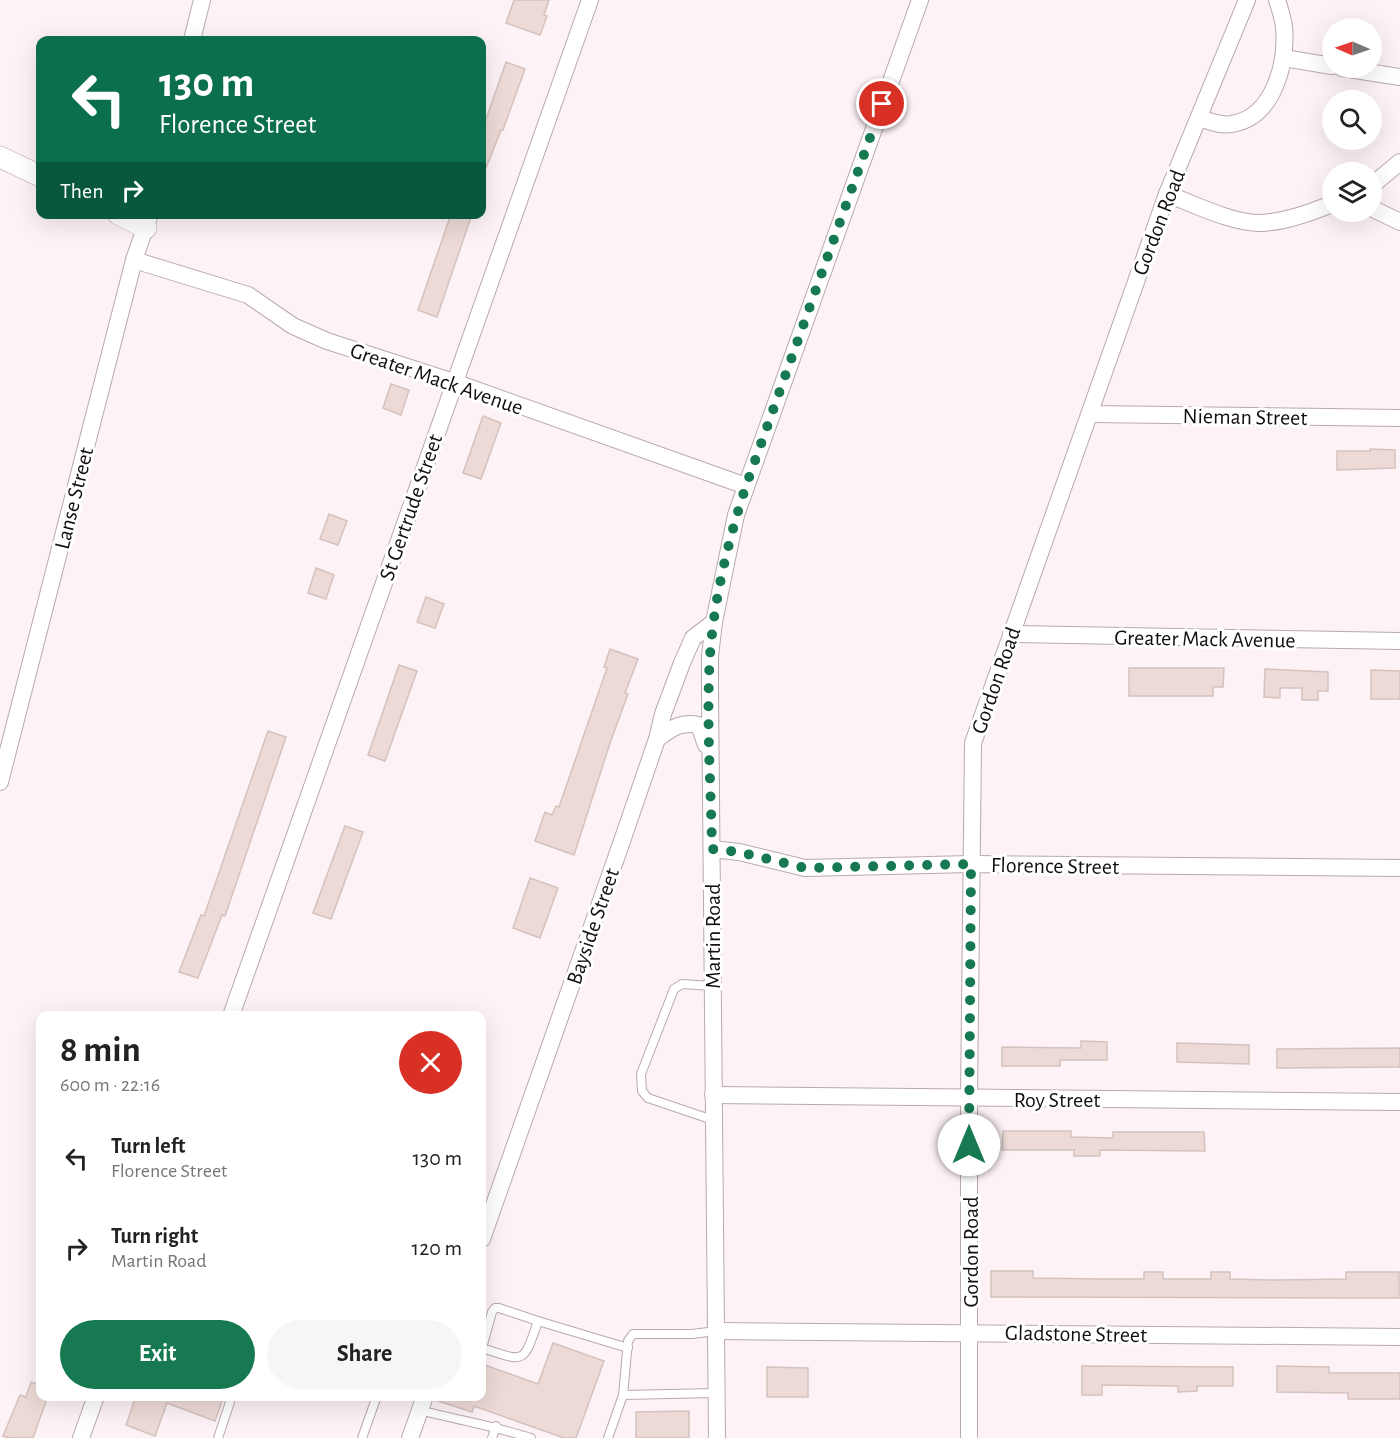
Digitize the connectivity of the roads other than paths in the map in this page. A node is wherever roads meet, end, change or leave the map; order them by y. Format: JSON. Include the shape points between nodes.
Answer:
{"nodes":[{"id":1,"x":202,"y":0,"type":"edge"},
{"id":2,"x":590,"y":0,"type":"edge"},
{"id":3,"x":920,"y":0,"type":"edge"},
{"id":4,"x":1247,"y":0,"type":"edge"},
{"id":5,"x":1277,"y":0,"type":"edge"},
{"id":6,"x":193,"y":36,"type":"edge"},
{"id":7,"x":1284,"y":58,"type":"junction"},
{"id":8,"x":1322,"y":64,"type":"edge"},
{"id":9,"x":1382,"y":74,"type":"edge"},
{"id":10,"x":1400,"y":77,"type":"edge"},
{"id":11,"x":1199,"y":118,"type":"junction"},
{"id":12,"x":0,"y":157,"type":"edge"},
{"id":13,"x":1400,"y":162,"type":"edge"},
{"id":14,"x":36,"y":174,"type":"edge"},
{"id":15,"x":1382,"y":177,"type":"edge"},
{"id":16,"x":1167,"y":195,"type":"junction"},
{"id":17,"x":1322,"y":208,"type":"edge"},
{"id":18,"x":1382,"y":213,"type":"edge"},
{"id":19,"x":148,"y":221,"type":"edge"},
{"id":20,"x":1400,"y":222,"type":"edge"},
{"id":21,"x":134,"y":260,"type":"junction"},
{"id":22,"x":454,"y":382,"type":"junction"},
{"id":23,"x":1090,"y":414,"type":"junction"},
{"id":24,"x":1400,"y":418,"type":"edge"},
{"id":25,"x":746,"y":486,"type":"junction"},
{"id":26,"x":714,"y":622,"type":"junction"},
{"id":27,"x":1011,"y":634,"type":"junction"},
{"id":28,"x":1400,"y":640,"type":"edge"},
{"id":29,"x":657,"y":739,"type":"junction"},
{"id":30,"x":711,"y":777,"type":"junction"},
{"id":31,"x":0,"y":782,"type":"edge"},
{"id":32,"x":712,"y":849,"type":"junction"},
{"id":33,"x":971,"y":864,"type":"junction"},
{"id":34,"x":1400,"y":868,"type":"edge"},
{"id":35,"x":712,"y":986,"type":"junction"},
{"id":36,"x":233,"y":1011,"type":"edge"},
{"id":37,"x":713,"y":1095,"type":"junction"},
{"id":38,"x":969,"y":1099,"type":"junction"},
{"id":39,"x":1400,"y":1102,"type":"edge"},
{"id":40,"x":713,"y":1120,"type":"junction"},
{"id":41,"x":486,"y":1228,"type":"edge"},
{"id":42,"x":538,"y":1321,"type":"junction"},
{"id":43,"x":716,"y":1331,"type":"junction"},
{"id":44,"x":970,"y":1332,"type":"junction"},
{"id":45,"x":486,"y":1334,"type":"edge"},
{"id":46,"x":1400,"y":1337,"type":"edge"},
{"id":47,"x":628,"y":1348,"type":"junction"},
{"id":48,"x":486,"y":1349,"type":"edge"},
{"id":49,"x":717,"y":1393,"type":"junction"},
{"id":50,"x":623,"y":1395,"type":"junction"},
{"id":51,"x":94,"y":1401,"type":"edge"},
{"id":52,"x":230,"y":1401,"type":"edge"},
{"id":53,"x":375,"y":1401,"type":"edge"},
{"id":54,"x":423,"y":1403,"type":"edge"},
{"id":55,"x":496,"y":1426,"type":"junction"},
{"id":56,"x":81,"y":1438,"type":"edge"},
{"id":57,"x":218,"y":1438,"type":"edge"},
{"id":58,"x":362,"y":1438,"type":"edge"},
{"id":59,"x":410,"y":1438,"type":"edge"},
{"id":60,"x":492,"y":1438,"type":"edge"},
{"id":61,"x":531,"y":1438,"type":"edge"},
{"id":62,"x":608,"y":1438,"type":"edge"},
{"id":63,"x":717,"y":1438,"type":"edge"},
{"id":64,"x":969,"y":1438,"type":"edge"}],
"edges":[{"from":1,"to":6,"type":"street"},
{"from":2,"to":22,"type":"street","name":"St Gertrude Street"},
{"from":3,"to":25,"type":"street","name":"Martin Road"},
{"from":4,"to":11,"type":"street","name":"Gordon Road"},
{"from":5,"to":7,"type":"street","via":[[1284,24]]},
{"from":7,"to":8,"type":"street"},
{"from":7,"to":11,"type":"street","via":[[1274,88],[1253,117],[1230,125]]},
{"from":9,"to":10,"type":"street"},
{"from":11,"to":16,"type":"street","name":"Gordon Road"},
{"from":12,"to":14,"type":"street"},
{"from":13,"to":15,"type":"street"},
{"from":16,"to":17,"type":"street","via":[[1259,223]]},
{"from":16,"to":23,"type":"street","name":"Gordon Road"},
{"from":18,"to":20,"type":"street"},
{"from":19,"to":21,"type":"street","name":"Lanse Street"},
{"from":21,"to":22,"type":"street","name":"Greater Mack Avenue","via":[[248,295],[293,326],[327,341]]},
{"from":21,"to":31,"type":"street","name":"Lanse Street"},
{"from":22,"to":25,"type":"street","name":"Greater Mack Avenue"},
{"from":22,"to":36,"type":"street","name":"St Gertrude Street"},
{"from":23,"to":24,"type":"street","name":"Nieman Street"},
{"from":23,"to":27,"type":"street","name":"Gordon Road"},
{"from":25,"to":26,"type":"street","name":"Martin Road","via":[[730,537]]},
{"from":26,"to":29,"type":"street","name":"Bayside Street","via":[[693,638]]},
{"from":26,"to":30,"type":"street","name":"Martin Road","via":[[710,656]]},
{"from":27,"to":28,"type":"street","name":"Greater Mack Avenue"},
{"from":27,"to":33,"type":"street","name":"Gordon Road","via":[[973,743]]},
{"from":29,"to":30,"type":"street","via":[[678,724],[699,725]]},
{"from":29,"to":41,"type":"street","name":"Bayside Street"},
{"from":30,"to":32,"type":"street","name":"Martin Road"},
{"from":32,"to":33,"type":"street","name":"Florence Street","via":[[805,868]]},
{"from":32,"to":35,"type":"street","name":"Martin Road"},
{"from":33,"to":34,"type":"street","name":"Florence Street"},
{"from":33,"to":38,"type":"street","name":"Gordon Road"},
{"from":35,"to":37,"type":"street","name":"Martin Road"},
{"from":35,"to":40,"type":"lane","via":[[682,984],[674,989],[641,1083],[648,1098]]},
{"from":37,"to":38,"type":"street","name":"Roy Street"},
{"from":37,"to":40,"type":"street","name":"Martin Road"},
{"from":38,"to":39,"type":"street","name":"Roy Street"},
{"from":38,"to":44,"type":"street","name":"Gordon Road"},
{"from":40,"to":43,"type":"street","name":"Martin Road"},
{"from":42,"to":45,"type":"lane","via":[[495,1308]]},
{"from":42,"to":47,"type":"lane"},
{"from":42,"to":48,"type":"lane","via":[[522,1356],[512,1358]]},
{"from":43,"to":44,"type":"street","name":"Gladstone Street"},
{"from":43,"to":47,"type":"lane","via":[[637,1333],[630,1336]]},
{"from":43,"to":49,"type":"street","name":"Martin Road"},
{"from":44,"to":46,"type":"street","name":"Gladstone Street"},
{"from":44,"to":64,"type":"street","name":"Gordon Road"},
{"from":47,"to":50,"type":"lane"},
{"from":49,"to":50,"type":"lane"},
{"from":49,"to":63,"type":"street","name":"Martin Road"},
{"from":50,"to":62,"type":"lane"},
{"from":51,"to":56,"type":"street"},
{"from":52,"to":57,"type":"lane"},
{"from":53,"to":58,"type":"lane"},
{"from":54,"to":55,"type":"lane","via":[[465,1422]]},
{"from":54,"to":59,"type":"street"},
{"from":55,"to":60,"type":"lane"},
{"from":55,"to":61,"type":"lane"}]}
